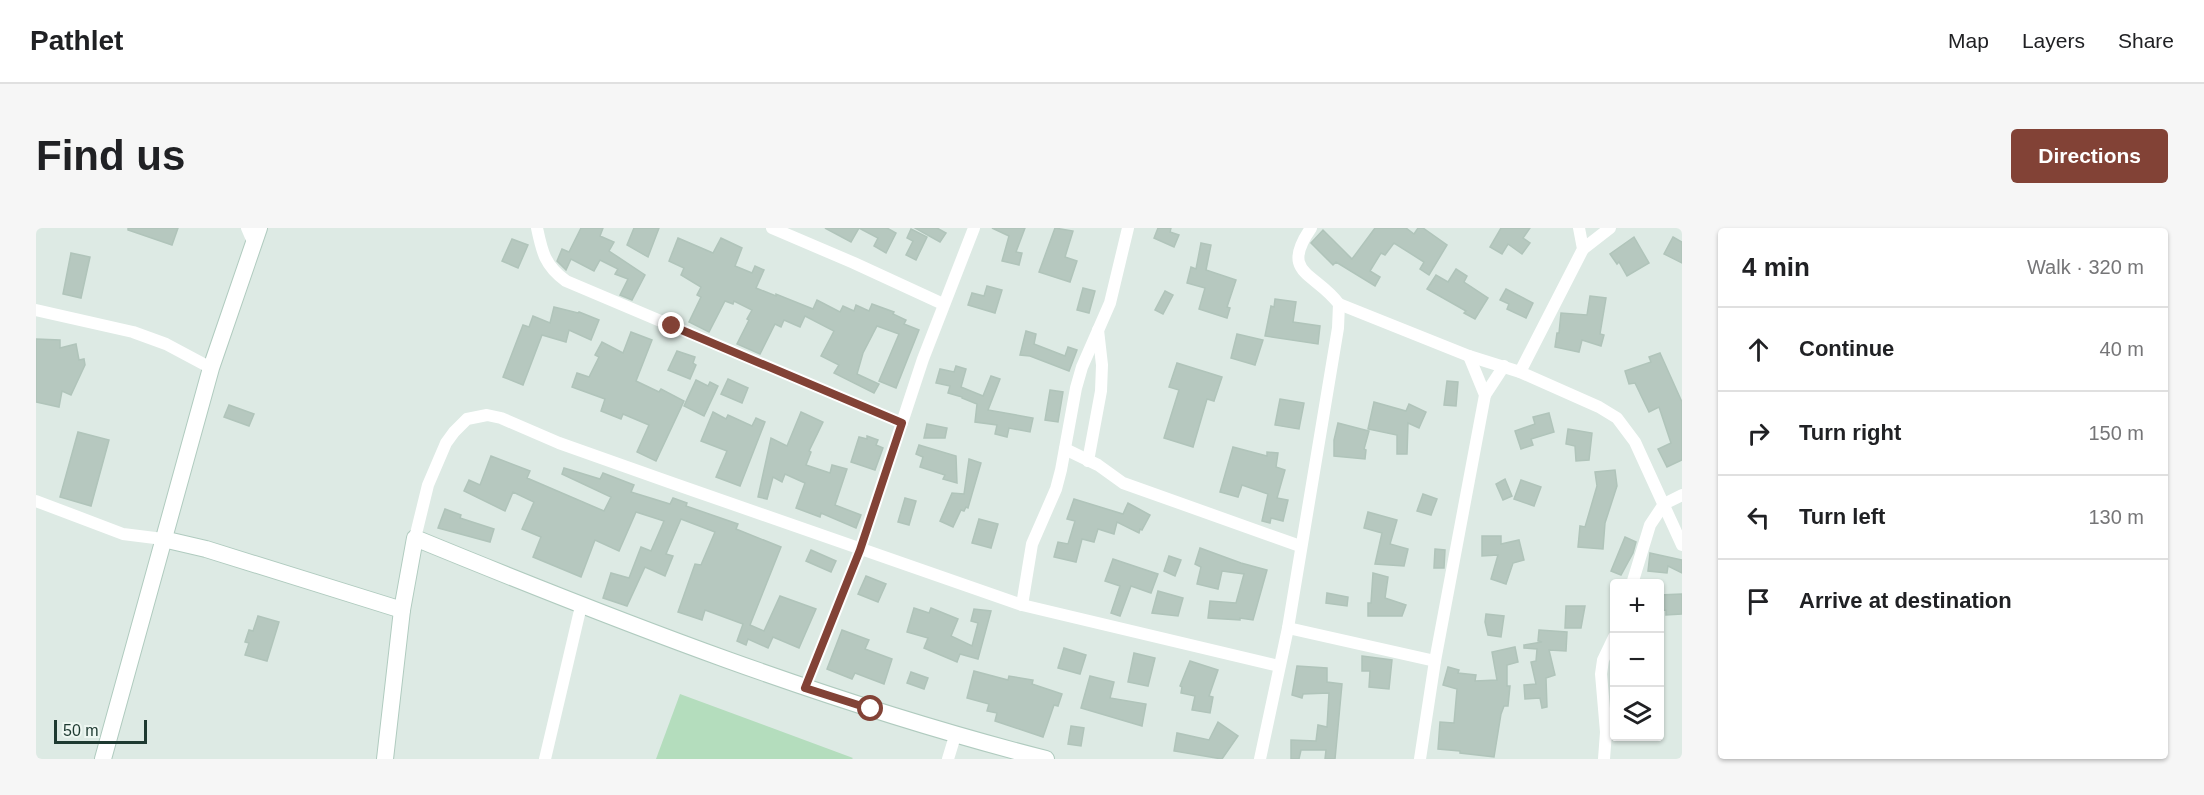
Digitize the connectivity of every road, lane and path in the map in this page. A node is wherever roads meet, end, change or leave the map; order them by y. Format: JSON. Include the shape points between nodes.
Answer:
{"nodes":[{"id":1,"x":537,"y":228,"type":"edge"},
{"id":2,"x":772,"y":228,"type":"edge"},
{"id":3,"x":974,"y":228,"type":"edge"},
{"id":4,"x":1128,"y":228,"type":"edge"},
{"id":5,"x":1311,"y":228,"type":"edge"},
{"id":6,"x":1579,"y":228,"type":"edge"},
{"id":7,"x":1610,"y":228,"type":"edge"},
{"id":8,"x":253,"y":233,"type":"edge"},
{"id":9,"x":1583,"y":249,"type":"junction"},
{"id":10,"x":943,"y":304,"type":"junction"},
{"id":11,"x":1339,"y":304,"type":"junction"},
{"id":12,"x":36,"y":310,"type":"edge"},
{"id":13,"x":1098,"y":329,"type":"junction"},
{"id":14,"x":1469,"y":356,"type":"junction"},
{"id":15,"x":1504,"y":366,"type":"junction"},
{"id":16,"x":211,"y":368,"type":"junction"},
{"id":17,"x":1521,"y":372,"type":"junction"},
{"id":18,"x":1485,"y":395,"type":"junction"},
{"id":19,"x":902,"y":423,"type":"junction"},
{"id":20,"x":1065,"y":449,"type":"junction"},
{"id":21,"x":1088,"y":461,"type":"junction"},
{"id":22,"x":1682,"y":495,"type":"edge"},
{"id":23,"x":36,"y":501,"type":"edge"},
{"id":24,"x":1664,"y":504,"type":"junction"},
{"id":25,"x":415,"y":538,"type":"junction"},
{"id":26,"x":163,"y":539,"type":"junction"},
{"id":27,"x":1682,"y":545,"type":"edge"},
{"id":28,"x":1300,"y":546,"type":"junction"},
{"id":29,"x":860,"y":550,"type":"junction"},
{"id":30,"x":1633,"y":579,"type":"edge"},
{"id":31,"x":1022,"y":604,"type":"junction"},
{"id":32,"x":581,"y":606,"type":"junction"},
{"id":33,"x":402,"y":610,"type":"junction"},
{"id":34,"x":1288,"y":628,"type":"junction"},
{"id":35,"x":1610,"y":645,"type":"edge"},
{"id":36,"x":1435,"y":661,"type":"junction"},
{"id":37,"x":1279,"y":666,"type":"junction"},
{"id":38,"x":805,"y":688,"type":"junction"},
{"id":39,"x":955,"y":736,"type":"junction"},
{"id":40,"x":103,"y":759,"type":"edge"},
{"id":41,"x":385,"y":759,"type":"edge"},
{"id":42,"x":545,"y":759,"type":"edge"},
{"id":43,"x":948,"y":759,"type":"edge"},
{"id":44,"x":1046,"y":759,"type":"edge"},
{"id":45,"x":1260,"y":759,"type":"edge"},
{"id":46,"x":1420,"y":759,"type":"edge"},
{"id":47,"x":1604,"y":759,"type":"edge"}],
"edges":[{"from":1,"to":19,"type":"street","via":[[543,256],[566,281]]},
{"from":2,"to":10,"type":"street"},
{"from":3,"to":10,"type":"street"},
{"from":4,"to":13,"type":"street","via":[[1110,303]]},
{"from":5,"to":11,"type":"street","via":[[1298,249],[1298,263]]},
{"from":6,"to":9,"type":"street"},
{"from":7,"to":9,"type":"street"},
{"from":8,"to":16,"type":"street"},
{"from":9,"to":17,"type":"street"},
{"from":10,"to":19,"type":"street"},
{"from":11,"to":14,"type":"street"},
{"from":11,"to":28,"type":"street","via":[[1335,356]]},
{"from":12,"to":16,"type":"street","via":[[133,332]]},
{"from":13,"to":20,"type":"street","via":[[1076,388]]},
{"from":13,"to":21,"type":"street","via":[[1101,391]]},
{"from":14,"to":15,"type":"street"},
{"from":14,"to":18,"type":"street"},
{"from":15,"to":17,"type":"street"},
{"from":15,"to":18,"type":"street"},
{"from":16,"to":26,"type":"street"},
{"from":17,"to":24,"type":"street","via":[[1617,418],[1635,442]]},
{"from":18,"to":36,"type":"street"},
{"from":19,"to":29,"type":"street"},
{"from":20,"to":21,"type":"street"},
{"from":20,"to":31,"type":"street","via":[[1056,489],[1032,544]]},
{"from":21,"to":28,"type":"street","via":[[1123,483]]},
{"from":22,"to":24,"type":"street"},
{"from":23,"to":26,"type":"street","via":[[123,534]]},
{"from":24,"to":27,"type":"street"},
{"from":24,"to":30,"type":"street","via":[[1648,529]]},
{"from":25,"to":29,"type":"street","via":[[428,485],[446,443],[467,419],[487,415]]},
{"from":25,"to":32,"type":"street"},
{"from":25,"to":33,"type":"street"},
{"from":26,"to":33,"type":"street"},
{"from":26,"to":40,"type":"street"},
{"from":28,"to":34,"type":"street"},
{"from":29,"to":31,"type":"street"},
{"from":29,"to":38,"type":"street"},
{"from":31,"to":37,"type":"street"},
{"from":32,"to":38,"type":"street"},
{"from":32,"to":42,"type":"street"},
{"from":33,"to":41,"type":"street"},
{"from":34,"to":36,"type":"street"},
{"from":34,"to":37,"type":"street"},
{"from":35,"to":47,"type":"street","via":[[1601,674]]},
{"from":36,"to":46,"type":"street"},
{"from":37,"to":45,"type":"street"},
{"from":38,"to":39,"type":"street"},
{"from":39,"to":43,"type":"street"},
{"from":39,"to":44,"type":"street"}]}
